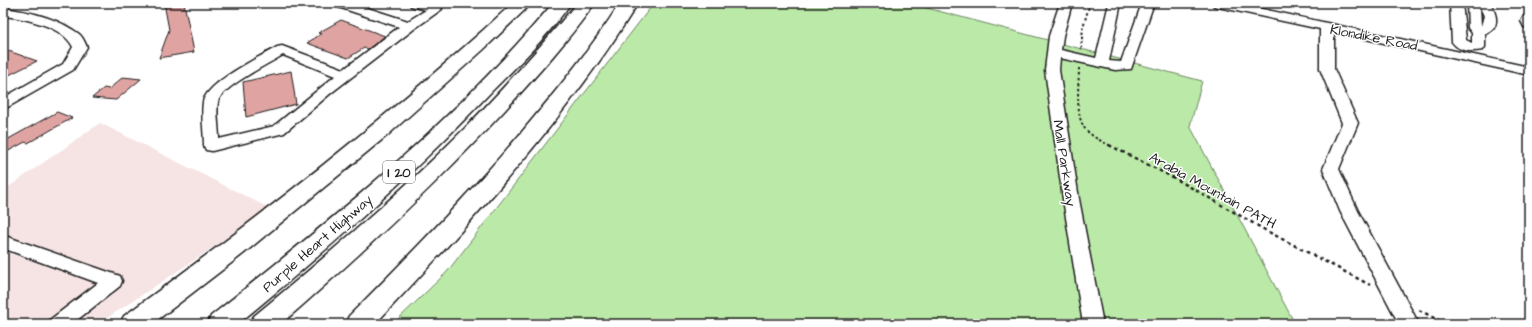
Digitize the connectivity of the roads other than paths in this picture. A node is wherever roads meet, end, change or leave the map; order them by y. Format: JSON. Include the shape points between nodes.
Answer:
{"nodes":[{"id":1,"x":339,"y":3,"type":"edge"},
{"id":2,"x":415,"y":3,"type":"edge"},
{"id":3,"x":523,"y":3,"type":"edge"},
{"id":4,"x":562,"y":3,"type":"edge"},
{"id":5,"x":586,"y":3,"type":"edge"},
{"id":6,"x":629,"y":3,"type":"edge"},
{"id":7,"x":1066,"y":3,"type":"edge"},
{"id":8,"x":1115,"y":3,"type":"edge"},
{"id":9,"x":1148,"y":3,"type":"edge"},
{"id":10,"x":1218,"y":3,"type":"edge"},
{"id":11,"x":1456,"y":3,"type":"edge"},
{"id":12,"x":1473,"y":3,"type":"edge"},
{"id":13,"x":1483,"y":3,"type":"edge"},
{"id":14,"x":3,"y":12,"type":"edge"},
{"id":15,"x":1529,"y":19,"type":"edge"},
{"id":16,"x":1529,"y":24,"type":"edge"},
{"id":17,"x":409,"y":26,"type":"junction"},
{"id":18,"x":1327,"y":27,"type":"junction"},
{"id":19,"x":1479,"y":32,"type":"junction"},
{"id":20,"x":1054,"y":52,"type":"junction"},
{"id":21,"x":1472,"y":52,"type":"junction"},
{"id":22,"x":1102,"y":63,"type":"junction"},
{"id":23,"x":1529,"y":70,"type":"edge"},
{"id":24,"x":346,"y":75,"type":"junction"},
{"id":25,"x":3,"y":104,"type":"edge"},
{"id":26,"x":3,"y":245,"type":"edge"},
{"id":27,"x":58,"y":324,"type":"edge"},
{"id":28,"x":133,"y":324,"type":"edge"},
{"id":29,"x":220,"y":324,"type":"edge"},
{"id":30,"x":263,"y":324,"type":"edge"},
{"id":31,"x":358,"y":324,"type":"edge"},
{"id":32,"x":1093,"y":324,"type":"edge"},
{"id":33,"x":1409,"y":324,"type":"edge"}],
"edges":[{"from":1,"to":17,"type":"street"},
{"from":2,"to":17,"type":"street","via":[[436,9]]},
{"from":3,"to":28,"type":"highway","via":[[473,50],[320,181]]},
{"from":4,"to":29,"type":"highway","name":"Purple Heart Highway","number":"I 20","via":[[493,80],[400,172]]},
{"from":5,"to":30,"type":"highway","name":"Purple Heart Highway","number":"I 20","via":[[475,131],[356,243]]},
{"from":6,"to":31,"type":"highway","via":[[572,85],[487,188]]},
{"from":7,"to":20,"type":"street","name":"Mall Parkway"},
{"from":8,"to":22,"type":"street"},
{"from":9,"to":22,"type":"street","via":[[1126,66]]},
{"from":10,"to":18,"type":"street","name":"Klondike Road"},
{"from":11,"to":21,"type":"street","via":[[1458,42]]},
{"from":12,"to":19,"type":"street","via":[[1475,28]]},
{"from":13,"to":19,"type":"street","via":[[1490,12],[1490,22],[1485,30]]},
{"from":14,"to":25,"type":"street","via":[[28,15],[50,24],[75,37],[80,47],[68,67]]},
{"from":15,"to":16,"type":"street"},
{"from":17,"to":24,"type":"street"},
{"from":18,"to":21,"type":"street","name":"Klondike Road"},
{"from":18,"to":33,"type":"street","via":[[1327,69],[1350,123],[1331,169],[1349,211]]},
{"from":19,"to":21,"type":"street","via":[[1478,47]]},
{"from":20,"to":22,"type":"street"},
{"from":20,"to":32,"type":"street","name":"Mall Parkway","via":[[1052,70],[1060,127]]},
{"from":21,"to":23,"type":"street","name":"Klondike Road"},
{"from":24,"to":24,"type":"street","via":[[279,130],[212,146],[211,100],[218,90],[282,50]]},
{"from":26,"to":27,"type":"street","via":[[8,243],[113,281]]}]}
